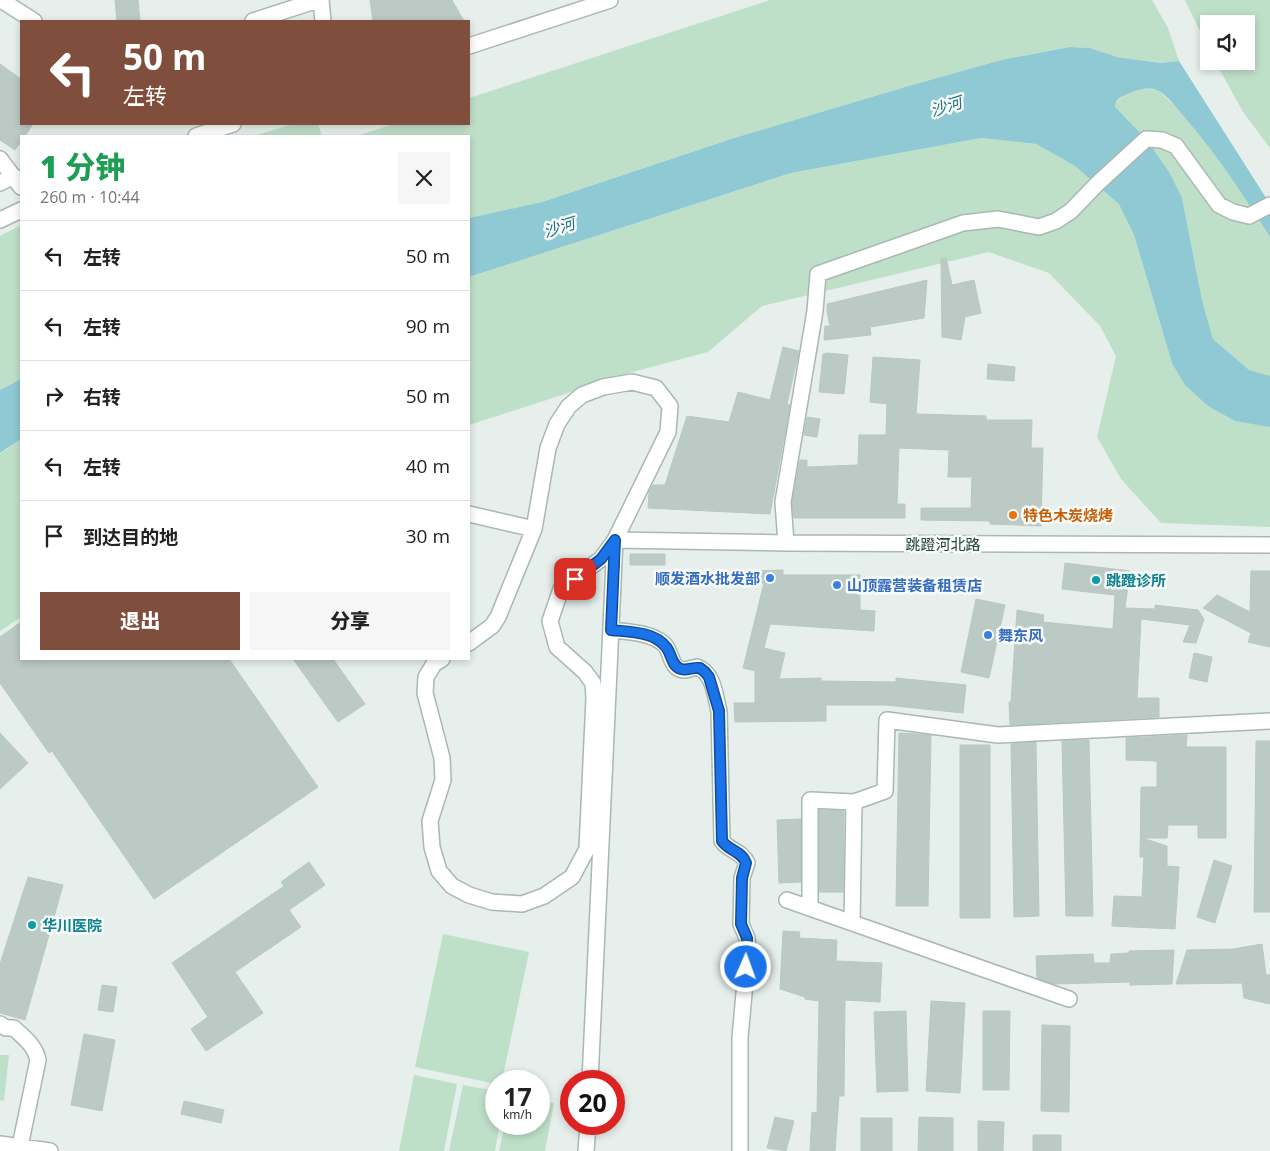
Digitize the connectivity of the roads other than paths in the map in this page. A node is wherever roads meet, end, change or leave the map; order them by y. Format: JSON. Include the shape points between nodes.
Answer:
{"nodes":[{"id":1,"x":0,"y":0,"type":"edge"},
{"id":2,"x":319,"y":0,"type":"edge"},
{"id":3,"x":610,"y":0,"type":"edge"},
{"id":4,"x":32,"y":20,"type":"edge"},
{"id":5,"x":256,"y":20,"type":"edge"},
{"id":6,"x":323,"y":20,"type":"edge"},
{"id":7,"x":470,"y":46,"type":"edge"},
{"id":8,"x":230,"y":125,"type":"edge"},
{"id":9,"x":199,"y":135,"type":"edge"},
{"id":10,"x":0,"y":159,"type":"edge"},
{"id":11,"x":12,"y":182,"type":"edge"},
{"id":12,"x":1270,"y":205,"type":"edge"},
{"id":13,"x":20,"y":210,"type":"edge"},
{"id":14,"x":0,"y":220,"type":"edge"},
{"id":15,"x":470,"y":514,"type":"edge"},
{"id":16,"x":534,"y":529,"type":"junction"},
{"id":17,"x":615,"y":540,"type":"junction"},
{"id":18,"x":786,"y":543,"type":"junction"},
{"id":19,"x":1270,"y":545,"type":"edge"},
{"id":20,"x":611,"y":630,"type":"junction"},
{"id":21,"x":470,"y":641,"type":"edge"},
{"id":22,"x":440,"y":660,"type":"edge"},
{"id":23,"x":1270,"y":721,"type":"edge"},
{"id":24,"x":854,"y":802,"type":"junction"},
{"id":25,"x":787,"y":900,"type":"dead end"},
{"id":26,"x":810,"y":908,"type":"junction"},
{"id":27,"x":852,"y":923,"type":"junction"},
{"id":28,"x":1069,"y":999,"type":"dead end"},
{"id":29,"x":0,"y":1024,"type":"edge"},
{"id":30,"x":591,"y":1070,"type":"edge"},
{"id":31,"x":587,"y":1135,"type":"edge"},
{"id":32,"x":0,"y":1144,"type":"edge"},
{"id":33,"x":19,"y":1148,"type":"edge"},
{"id":34,"x":50,"y":1151,"type":"edge"},
{"id":35,"x":586,"y":1151,"type":"edge"},
{"id":36,"x":740,"y":1151,"type":"edge"}],
"edges":[{"from":1,"to":4,"type":"street"},
{"from":2,"to":5,"type":"street"},
{"from":2,"to":6,"type":"street"},
{"from":3,"to":7,"type":"street"},
{"from":8,"to":9,"type":"street"},
{"from":10,"to":11,"type":"street"},
{"from":12,"to":18,"type":"street","via":[[1250,216],[1233,212],[1220,205],[1176,146],[1162,140],[1146,139],[1071,211],[1056,221],[1039,227],[998,218],[963,223],[818,274],[815,311],[783,502]]},
{"from":13,"to":14,"type":"street"},
{"from":15,"to":16,"type":"street"},
{"from":16,"to":17,"type":"street","via":[[548,448],[557,424],[569,406],[582,395],[632,382],[656,388],[670,406],[668,432]]},
{"from":16,"to":21,"type":"street","via":[[498,617],[492,626]]},
{"from":17,"to":18,"type":"street","name":"跳蹬河北路"},
{"from":17,"to":20,"type":"street"},
{"from":17,"to":22,"type":"street","via":[[601,559],[561,589],[550,620],[557,647],[593,683],[594,698],[587,849],[572,877],[544,896],[522,904],[492,902],[469,896],[452,886],[439,871],[432,847],[430,821],[443,780],[442,758],[425,694],[426,677]]},
{"from":18,"to":19,"type":"street","name":"跳蹬河北路"},
{"from":20,"to":30,"type":"street"},
{"from":20,"to":36,"type":"street","via":[[644,634],[662,643],[678,668],[697,667],[705,672],[719,711],[722,841],[740,854],[746,863],[742,878],[741,924],[748,949],[740,1038]]},
{"from":23,"to":24,"type":"street","via":[[998,735],[888,720],[885,791]]},
{"from":24,"to":26,"type":"street","via":[[810,800]]},
{"from":24,"to":27,"type":"street"},
{"from":25,"to":26,"type":"street"},
{"from":26,"to":27,"type":"street"},
{"from":27,"to":28,"type":"street"},
{"from":29,"to":33,"type":"street","via":[[14,1028],[31,1043],[38,1060]]},
{"from":31,"to":35,"type":"street"},
{"from":32,"to":33,"type":"street"},
{"from":33,"to":34,"type":"street"}]}
